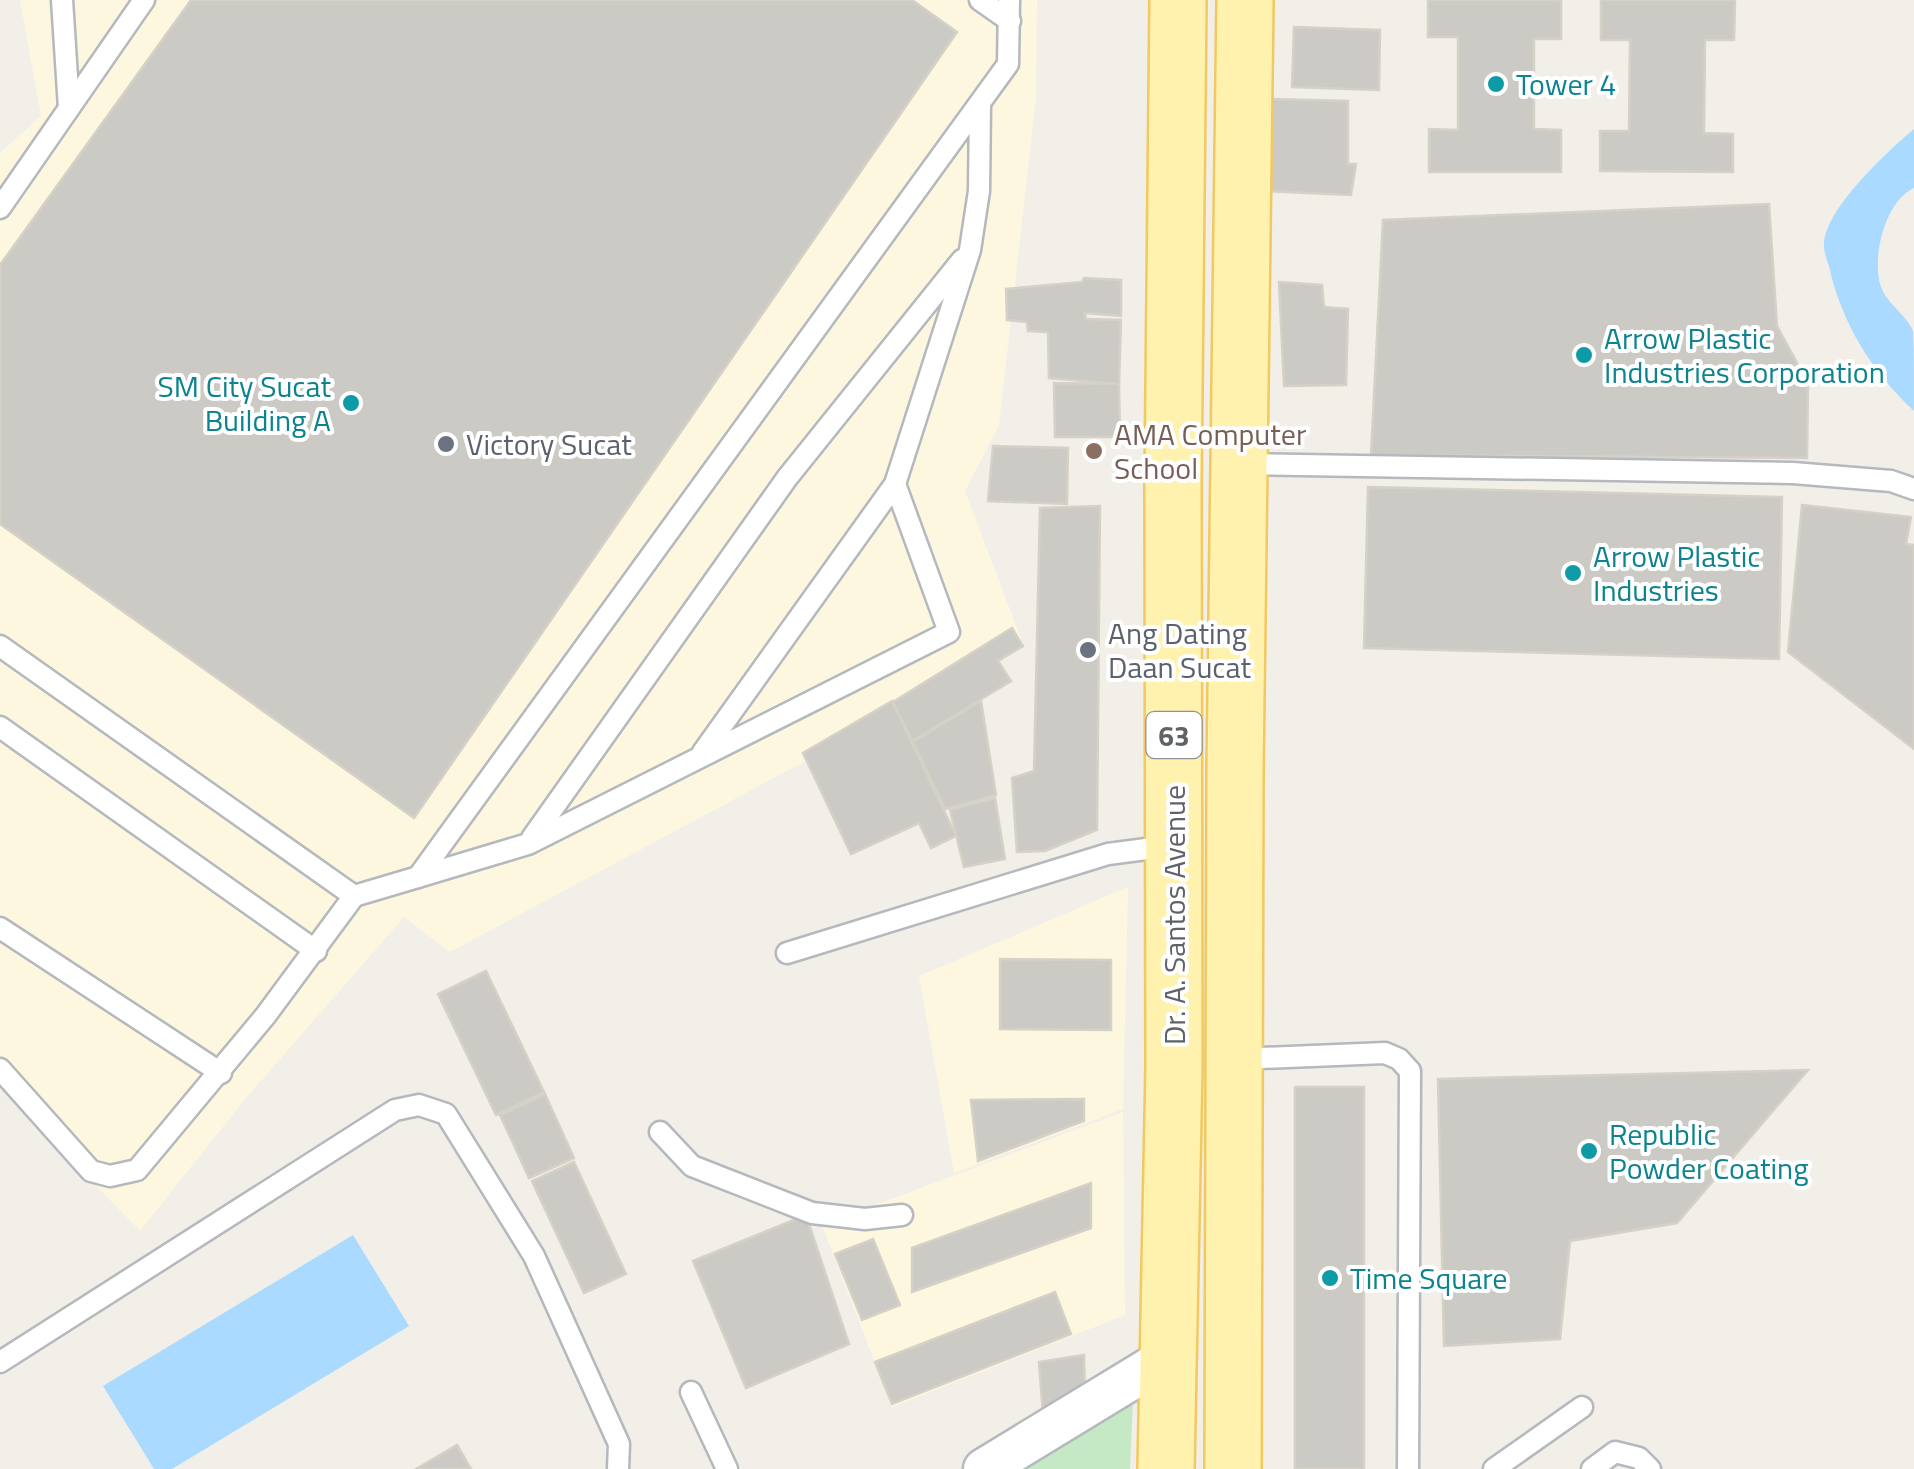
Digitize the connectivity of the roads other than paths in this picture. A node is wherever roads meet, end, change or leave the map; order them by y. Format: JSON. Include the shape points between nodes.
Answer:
{"nodes":[{"id":1,"x":62,"y":0,"type":"edge"},
{"id":2,"x":144,"y":0,"type":"edge"},
{"id":3,"x":980,"y":0,"type":"edge"},
{"id":4,"x":1178,"y":0,"type":"edge"},
{"id":5,"x":1244,"y":0,"type":"edge"},
{"id":6,"x":1010,"y":11,"type":"edge"},
{"id":7,"x":980,"y":104,"type":"junction"},
{"id":8,"x":69,"y":108,"type":"junction"},
{"id":9,"x":0,"y":208,"type":"edge"},
{"id":10,"x":970,"y":250,"type":"junction"},
{"id":11,"x":1240,"y":475,"type":"junction"},
{"id":12,"x":896,"y":484,"type":"junction"},
{"id":13,"x":1173,"y":484,"type":"junction"},
{"id":14,"x":1914,"y":489,"type":"edge"},
{"id":15,"x":0,"y":646,"type":"edge"},
{"id":16,"x":0,"y":727,"type":"edge"},
{"id":17,"x":702,"y":753,"type":"junction"},
{"id":18,"x":528,"y":844,"type":"junction"},
{"id":19,"x":1173,"y":846,"type":"junction"},
{"id":20,"x":418,"y":876,"type":"junction"},
{"id":21,"x":354,"y":896,"type":"junction"},
{"id":22,"x":0,"y":928,"type":"edge"},
{"id":23,"x":316,"y":951,"type":"junction"},
{"id":24,"x":787,"y":954,"type":"dead end"},
{"id":25,"x":1173,"y":996,"type":"junction"},
{"id":26,"x":1234,"y":1002,"type":"junction"},
{"id":27,"x":1234,"y":1059,"type":"junction"},
{"id":28,"x":0,"y":1070,"type":"edge"},
{"id":29,"x":220,"y":1073,"type":"junction"},
{"id":30,"x":660,"y":1132,"type":"dead end"},
{"id":31,"x":902,"y":1214,"type":"dead end"},
{"id":32,"x":1168,"y":1357,"type":"junction"},
{"id":33,"x":0,"y":1362,"type":"edge"},
{"id":34,"x":691,"y":1392,"type":"dead end"},
{"id":35,"x":1582,"y":1407,"type":"dead end"},
{"id":36,"x":618,"y":1469,"type":"edge"},
{"id":37,"x":727,"y":1469,"type":"edge"},
{"id":38,"x":984,"y":1469,"type":"edge"},
{"id":39,"x":1166,"y":1469,"type":"edge"},
{"id":40,"x":1232,"y":1469,"type":"edge"},
{"id":41,"x":1408,"y":1469,"type":"edge"},
{"id":42,"x":1494,"y":1469,"type":"edge"},
{"id":43,"x":1592,"y":1469,"type":"edge"},
{"id":44,"x":1650,"y":1469,"type":"edge"}],
"edges":[{"from":1,"to":8,"type":"lane"},
{"from":2,"to":8,"type":"lane"},
{"from":3,"to":6,"type":"lane"},
{"from":4,"to":13,"type":"main road","name":"Dr. A. Santos Avenue","number":"63"},
{"from":5,"to":11,"type":"main road","name":"Dr. A. Santos Avenue","number":"63"},
{"from":6,"to":7,"type":"lane","via":[[1008,64]]},
{"from":7,"to":10,"type":"lane"},
{"from":7,"to":20,"type":"lane"},
{"from":8,"to":9,"type":"lane"},
{"from":10,"to":12,"type":"lane"},
{"from":10,"to":18,"type":"lane","via":[[787,478]]},
{"from":11,"to":13,"type":"main road"},
{"from":11,"to":14,"type":"lane","via":[[1793,474],[1891,481]]},
{"from":11,"to":26,"type":"main road","name":"Dr. A. Santos Avenue","number":"63"},
{"from":12,"to":17,"type":"lane"},
{"from":12,"to":17,"type":"lane","via":[[949,632]]},
{"from":13,"to":19,"type":"main road","name":"Dr. A. Santos Avenue","number":"63"},
{"from":15,"to":21,"type":"lane"},
{"from":16,"to":23,"type":"lane"},
{"from":17,"to":18,"type":"lane"},
{"from":18,"to":20,"type":"lane"},
{"from":19,"to":24,"type":"lane","via":[[1108,854]]},
{"from":19,"to":25,"type":"main road","name":"Dr. A. Santos Avenue","number":"63"},
{"from":20,"to":21,"type":"lane"},
{"from":21,"to":23,"type":"lane"},
{"from":22,"to":29,"type":"lane"},
{"from":23,"to":29,"type":"lane"},
{"from":25,"to":26,"type":"main road"},
{"from":25,"to":32,"type":"main road","name":"Dr. A. Santos Avenue","number":"63"},
{"from":26,"to":27,"type":"main road","name":"Dr. A. Santos Avenue","number":"63"},
{"from":27,"to":40,"type":"main road","name":"Dr. A. Santos Avenue","number":"63"},
{"from":27,"to":41,"type":"lane","via":[[1385,1053],[1410,1071]]},
{"from":28,"to":29,"type":"lane","via":[[91,1170],[110,1176],[137,1170]]},
{"from":30,"to":31,"type":"lane","via":[[692,1166],[812,1213],[865,1219]]},
{"from":32,"to":38,"type":"street"},
{"from":32,"to":39,"type":"main road","name":"Dr. A. Santos Avenue","number":"63"},
{"from":33,"to":36,"type":"lane","via":[[395,1110],[420,1106],[446,1114],[534,1256],[619,1444]]},
{"from":34,"to":37,"type":"lane"},
{"from":35,"to":42,"type":"lane"},
{"from":43,"to":44,"type":"lane","via":[[1616,1452]]}]}
